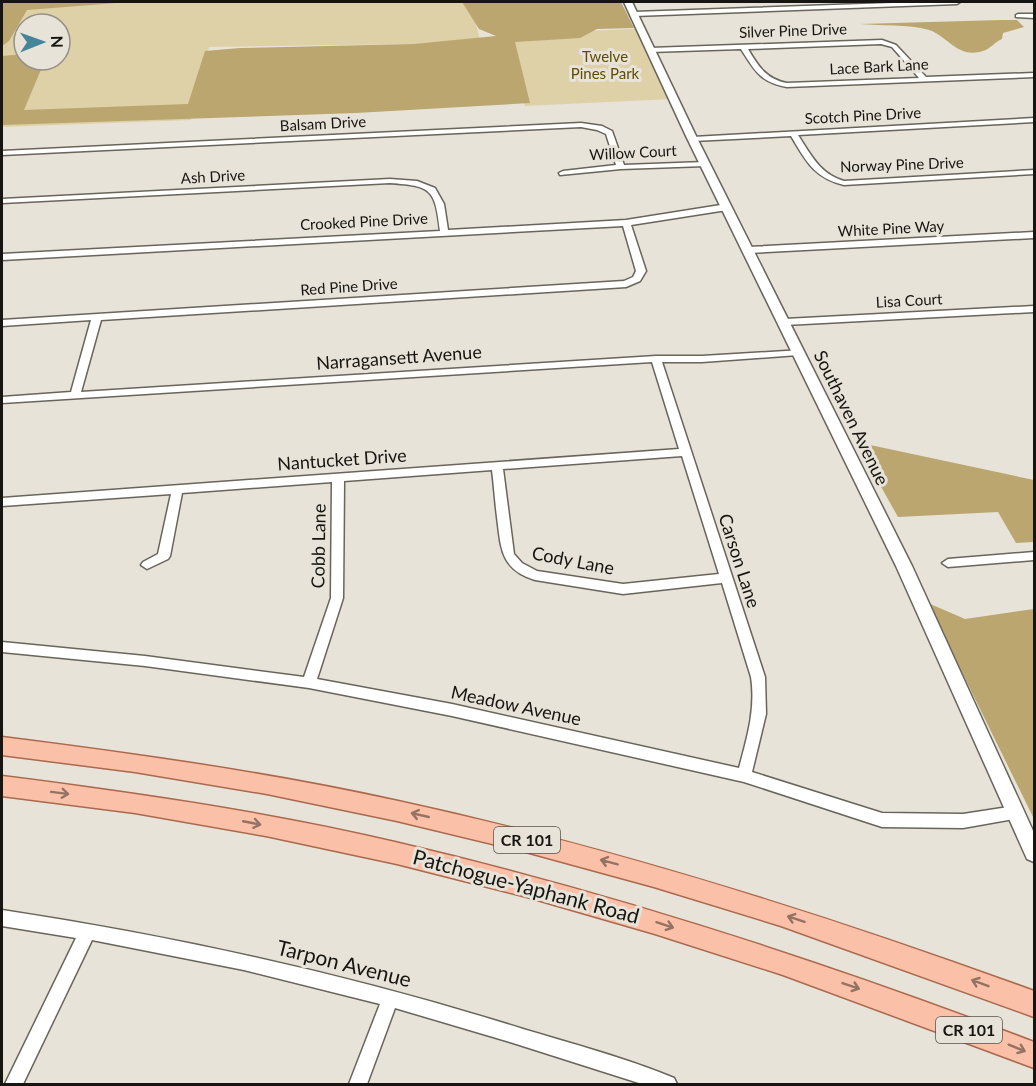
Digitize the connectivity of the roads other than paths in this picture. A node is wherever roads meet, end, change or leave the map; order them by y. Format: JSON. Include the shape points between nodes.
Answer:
{"nodes":[{"id":1,"x":951,"y":2,"type":"edge"},
{"id":2,"x":957,"y":2,"type":"edge"},
{"id":3,"x":631,"y":8,"type":"edge"},
{"id":4,"x":1018,"y":16,"type":"dead end"},
{"id":5,"x":1035,"y":16,"type":"edge"},
{"id":6,"x":743,"y":46,"type":"junction"},
{"id":7,"x":650,"y":50,"type":"junction"},
{"id":8,"x":1035,"y":75,"type":"edge"},
{"id":9,"x":923,"y":78,"type":"junction"},
{"id":10,"x":1035,"y":120,"type":"edge"},
{"id":11,"x":793,"y":133,"type":"junction"},
{"id":12,"x":693,"y":139,"type":"junction"},
{"id":13,"x":2,"y":153,"type":"edge"},
{"id":14,"x":705,"y":164,"type":"junction"},
{"id":15,"x":621,"y":166,"type":"junction"},
{"id":16,"x":1035,"y":172,"type":"edge"},
{"id":17,"x":562,"y":173,"type":"dead end"},
{"id":18,"x":2,"y":201,"type":"edge"},
{"id":19,"x":727,"y":207,"type":"junction"},
{"id":20,"x":626,"y":223,"type":"junction"},
{"id":21,"x":444,"y":231,"type":"junction"},
{"id":22,"x":1035,"y":235,"type":"edge"},
{"id":23,"x":749,"y":250,"type":"junction"},
{"id":24,"x":2,"y":257,"type":"edge"},
{"id":25,"x":1035,"y":309,"type":"edge"},
{"id":26,"x":97,"y":317,"type":"junction"},
{"id":27,"x":785,"y":322,"type":"junction"},
{"id":28,"x":2,"y":323,"type":"edge"},
{"id":29,"x":798,"y":352,"type":"junction"},
{"id":30,"x":656,"y":359,"type":"junction"},
{"id":31,"x":75,"y":395,"type":"junction"},
{"id":32,"x":2,"y":400,"type":"edge"},
{"id":33,"x":686,"y":452,"type":"junction"},
{"id":34,"x":497,"y":467,"type":"junction"},
{"id":35,"x":338,"y":478,"type":"junction"},
{"id":36,"x":177,"y":490,"type":"junction"},
{"id":37,"x":2,"y":502,"type":"edge"},
{"id":38,"x":1035,"y":556,"type":"edge"},
{"id":39,"x":948,"y":563,"type":"dead end"},
{"id":40,"x":147,"y":565,"type":"dead end"},
{"id":41,"x":726,"y":579,"type":"junction"},
{"id":42,"x":2,"y":647,"type":"edge"},
{"id":43,"x":309,"y":683,"type":"junction"},
{"id":44,"x":2,"y":746,"type":"edge"},
{"id":45,"x":744,"y":776,"type":"junction"},
{"id":46,"x":2,"y":786,"type":"edge"},
{"id":47,"x":1015,"y":813,"type":"junction"},
{"id":48,"x":1035,"y":853,"type":"edge"},
{"id":49,"x":2,"y":918,"type":"edge"},
{"id":50,"x":88,"y":931,"type":"junction"},
{"id":51,"x":390,"y":999,"type":"junction"},
{"id":52,"x":1035,"y":1004,"type":"edge"},
{"id":53,"x":1035,"y":1055,"type":"edge"},
{"id":54,"x":14,"y":1084,"type":"edge"},
{"id":55,"x":358,"y":1084,"type":"edge"},
{"id":56,"x":668,"y":1084,"type":"edge"}],
"edges":[{"from":1,"to":2,"type":"street"},
{"from":1,"to":3,"type":"street"},
{"from":3,"to":7,"type":"street","name":"Southaven Avenue"},
{"from":4,"to":5,"type":"street"},
{"from":6,"to":7,"type":"street","name":"Silver Pine Drive"},
{"from":6,"to":9,"type":"street","name":"Silver Pine Drive","via":[[882,42],[894,46]]},
{"from":6,"to":9,"type":"street","name":"Lace Bark Lane","via":[[762,77],[778,84]]},
{"from":7,"to":12,"type":"street","name":"Southaven Avenue"},
{"from":8,"to":9,"type":"street","name":"Lace Bark Lane"},
{"from":10,"to":11,"type":"street","name":"Scotch Pine Drive"},
{"from":11,"to":12,"type":"street","name":"Scotch Pine Drive"},
{"from":11,"to":16,"type":"street","name":"Norway Pine Drive","via":[[819,173],[844,183]]},
{"from":12,"to":14,"type":"street","name":"Southaven Avenue"},
{"from":13,"to":15,"type":"street","name":"Balsam Drive","via":[[581,125],[609,133]]},
{"from":14,"to":15,"type":"street","name":"Willow Court"},
{"from":14,"to":19,"type":"street","name":"Southaven Avenue"},
{"from":15,"to":17,"type":"street","name":"Willow Court"},
{"from":18,"to":21,"type":"street","name":"Ash Drive","via":[[390,181],[426,185],[436,193],[441,201]]},
{"from":19,"to":20,"type":"street","name":"Crooked Pine Drive"},
{"from":19,"to":23,"type":"street","name":"Southaven Avenue"},
{"from":20,"to":21,"type":"street","name":"Crooked Pine Drive"},
{"from":20,"to":26,"type":"street","name":"Red Pine Drive","via":[[641,271],[637,279],[626,284]]},
{"from":21,"to":24,"type":"street","name":"Crooked Pine Drive"},
{"from":22,"to":23,"type":"street","name":"White Pine Way"},
{"from":23,"to":27,"type":"street","name":"Southaven Avenue"},
{"from":25,"to":27,"type":"street","name":"Lisa Court"},
{"from":26,"to":28,"type":"street","name":"Red Pine Drive"},
{"from":26,"to":31,"type":"street"},
{"from":27,"to":29,"type":"street","name":"Southaven Avenue"},
{"from":29,"to":30,"type":"street","name":"Narragansett Avenue"},
{"from":29,"to":47,"type":"street","name":"Southaven Avenue","via":[[904,566]]},
{"from":30,"to":31,"type":"street","name":"Narragansett Avenue"},
{"from":30,"to":33,"type":"street","name":"Carson Lane"},
{"from":31,"to":32,"type":"street","name":"Narragansett Avenue"},
{"from":33,"to":34,"type":"street","name":"Nantucket Drive"},
{"from":33,"to":41,"type":"street","name":"Carson Lane"},
{"from":34,"to":35,"type":"street","name":"Nantucket Drive"},
{"from":34,"to":41,"type":"street","name":"Cody Lane","via":[[507,551],[524,571],[623,589]]},
{"from":35,"to":36,"type":"street","name":"Nantucket Drive"},
{"from":35,"to":43,"type":"street","name":"Cobb Lane","via":[[337,598]]},
{"from":36,"to":37,"type":"street","name":"Nantucket Drive"},
{"from":36,"to":40,"type":"street","via":[[164,556]]},
{"from":38,"to":39,"type":"street"},
{"from":41,"to":45,"type":"street","name":"Carson Lane","via":[[762,694]]},
{"from":42,"to":43,"type":"street","name":"Meadow Avenue"},
{"from":43,"to":45,"type":"street","name":"Meadow Avenue","via":[[452,710]]},
{"from":52,"to":44,"type":"main road","number":"CR 101","one_way":true,"via":[[777,913],[547,845],[266,784]]},
{"from":45,"to":47,"type":"street","name":"Meadow Avenue","via":[[882,820],[963,821]]},
{"from":46,"to":53,"type":"main road","name":"Patchogue-Yaphank Road","number":"CR 101","one_way":true,"via":[[219,817],[360,844],[506,879],[811,972]]},
{"from":47,"to":48,"type":"street","name":"Southaven Avenue"},
{"from":49,"to":50,"type":"street","name":"Tarpon Avenue"},
{"from":50,"to":51,"type":"street","name":"Tarpon Avenue","via":[[244,962]]},
{"from":50,"to":54,"type":"street"},
{"from":51,"to":55,"type":"street"},
{"from":51,"to":56,"type":"street","name":"Tarpon Avenue","via":[[504,1030]]}]}
